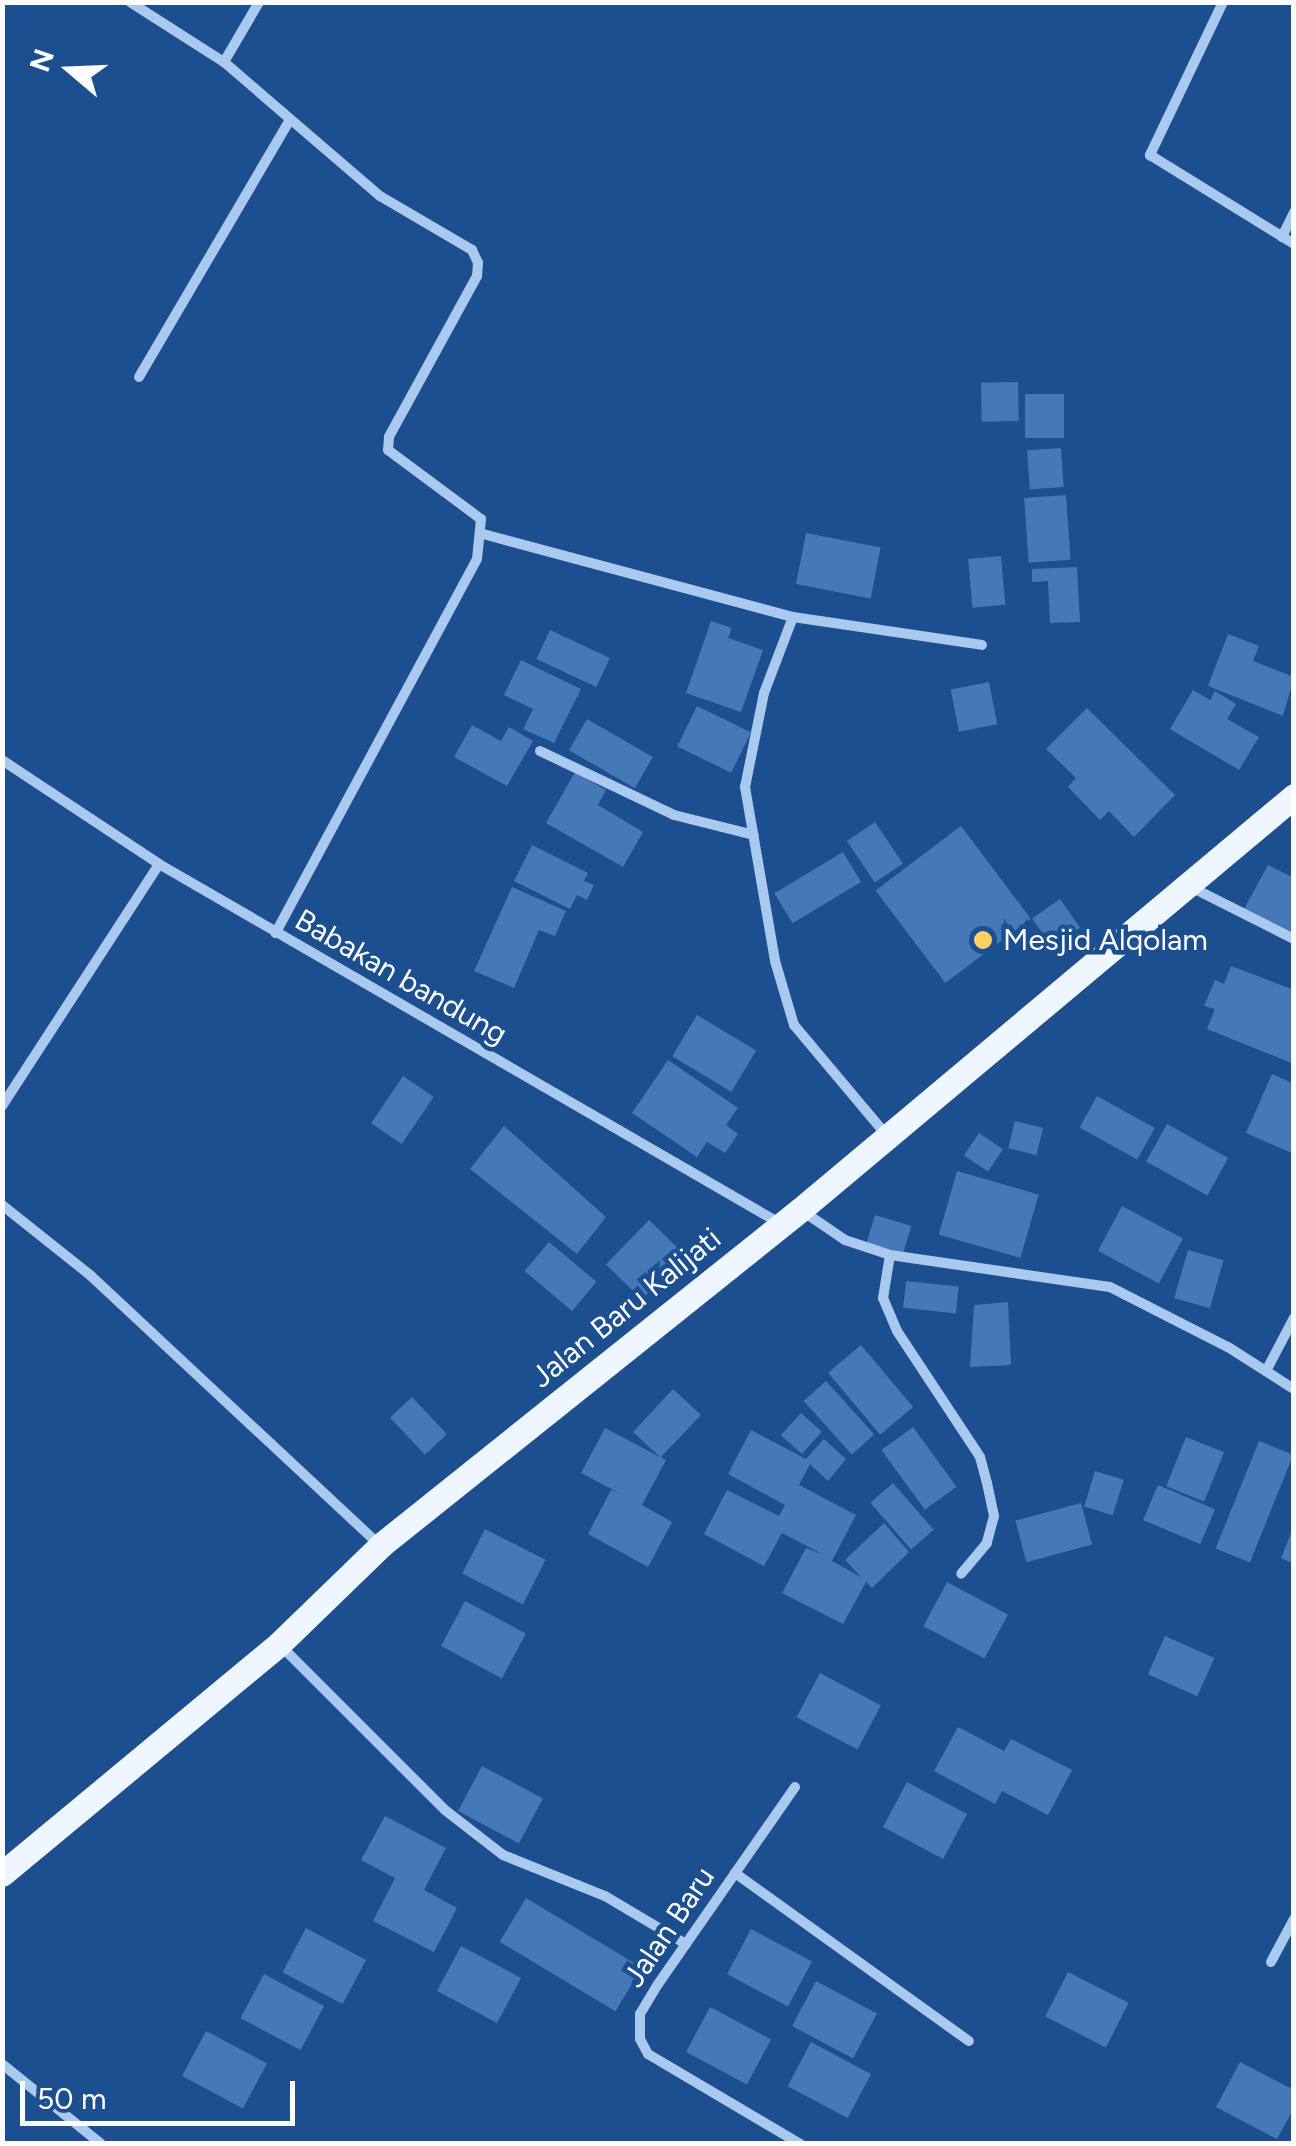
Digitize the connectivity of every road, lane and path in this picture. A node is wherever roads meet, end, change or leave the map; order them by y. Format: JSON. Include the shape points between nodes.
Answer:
{"nodes":[{"id":1,"x":130,"y":2,"type":"edge"},
{"id":2,"x":259,"y":2,"type":"edge"},
{"id":3,"x":1223,"y":2,"type":"edge"},
{"id":4,"x":224,"y":62,"type":"junction"},
{"id":5,"x":290,"y":120,"type":"junction"},
{"id":6,"x":1294,"y":212,"type":"edge"},
{"id":7,"x":1282,"y":237,"type":"junction"},
{"id":8,"x":1294,"y":244,"type":"edge"},
{"id":9,"x":139,"y":377,"type":"dead end"},
{"id":10,"x":484,"y":534,"type":"junction"},
{"id":11,"x":793,"y":618,"type":"junction"},
{"id":12,"x":982,"y":644,"type":"dead end"},
{"id":13,"x":540,"y":752,"type":"dead end"},
{"id":14,"x":2,"y":760,"type":"edge"},
{"id":15,"x":1294,"y":796,"type":"edge"},
{"id":16,"x":754,"y":834,"type":"junction"},
{"id":17,"x":159,"y":864,"type":"junction"},
{"id":18,"x":1188,"y":886,"type":"junction"},
{"id":19,"x":276,"y":933,"type":"junction"},
{"id":20,"x":1294,"y":939,"type":"edge"},
{"id":21,"x":2,"y":1106,"type":"edge"},
{"id":22,"x":888,"y":1136,"type":"junction"},
{"id":23,"x":2,"y":1205,"type":"edge"},
{"id":24,"x":791,"y":1217,"type":"junction"},
{"id":25,"x":890,"y":1255,"type":"junction"},
{"id":26,"x":1294,"y":1318,"type":"edge"},
{"id":27,"x":1266,"y":1371,"type":"junction"},
{"id":28,"x":1294,"y":1389,"type":"edge"},
{"id":29,"x":381,"y":1545,"type":"junction"},
{"id":30,"x":961,"y":1574,"type":"dead end"},
{"id":31,"x":279,"y":1644,"type":"junction"},
{"id":32,"x":795,"y":1786,"type":"dead end"},
{"id":33,"x":735,"y":1873,"type":"junction"},
{"id":34,"x":2,"y":1874,"type":"edge"},
{"id":35,"x":1294,"y":1919,"type":"edge"},
{"id":36,"x":686,"y":1944,"type":"junction"},
{"id":37,"x":1271,"y":1962,"type":"dead end"},
{"id":38,"x":969,"y":2041,"type":"dead end"},
{"id":39,"x":2,"y":2064,"type":"edge"},
{"id":40,"x":101,"y":2144,"type":"edge"},
{"id":41,"x":800,"y":2144,"type":"edge"}],
"edges":[{"from":1,"to":4,"type":"street"},
{"from":2,"to":4,"type":"street"},
{"from":3,"to":7,"type":"street","via":[[1150,155]]},
{"from":4,"to":5,"type":"street"},
{"from":5,"to":9,"type":"street"},
{"from":5,"to":10,"type":"street","via":[[380,196],[472,250],[477,276],[395,424],[388,450],[467,503]]},
{"from":6,"to":7,"type":"street"},
{"from":7,"to":8,"type":"street"},
{"from":10,"to":11,"type":"street"},
{"from":10,"to":19,"type":"street"},
{"from":11,"to":12,"type":"street"},
{"from":11,"to":16,"type":"street","via":[[750,744],[745,787]]},
{"from":13,"to":16,"type":"street","via":[[674,815]]},
{"from":14,"to":17,"type":"street","name":"Babakan bandung"},
{"from":15,"to":18,"type":"main road","name":"Jalan Baru Kalijati"},
{"from":16,"to":22,"type":"street","via":[[775,961],[794,1025]]},
{"from":17,"to":19,"type":"street","name":"Babakan bandung"},
{"from":17,"to":21,"type":"street"},
{"from":18,"to":20,"type":"street"},
{"from":18,"to":22,"type":"main road","name":"Jalan Baru Kalijati"},
{"from":19,"to":24,"type":"street","name":"Babakan bandung"},
{"from":22,"to":24,"type":"main road","name":"Jalan Baru Kalijati"},
{"from":23,"to":29,"type":"street","via":[[90,1276]]},
{"from":24,"to":25,"type":"street","name":"Babakan bandung"},
{"from":24,"to":29,"type":"main road","name":"Jalan Baru Kalijati"},
{"from":25,"to":27,"type":"street","name":"Babakan bandung","via":[[1110,1286]]},
{"from":25,"to":30,"type":"street","via":[[883,1298],[897,1331],[980,1457],[988,1483],[994,1516],[987,1543]]},
{"from":26,"to":27,"type":"street"},
{"from":27,"to":28,"type":"street","name":"Babakan bandung"},
{"from":29,"to":31,"type":"main road","name":"Jalan Baru Kalijati"},
{"from":31,"to":34,"type":"main road","name":"Jalan Baru Kalijati"},
{"from":31,"to":36,"type":"street","via":[[445,1810],[503,1855],[605,1896]]},
{"from":32,"to":33,"type":"street","name":"Jalan Baru"},
{"from":33,"to":36,"type":"street","name":"Jalan Baru"},
{"from":33,"to":38,"type":"street"},
{"from":35,"to":37,"type":"street"},
{"from":36,"to":41,"type":"street","name":"Jalan Baru","via":[[640,2014],[648,2054]]},
{"from":39,"to":40,"type":"street"}]}
